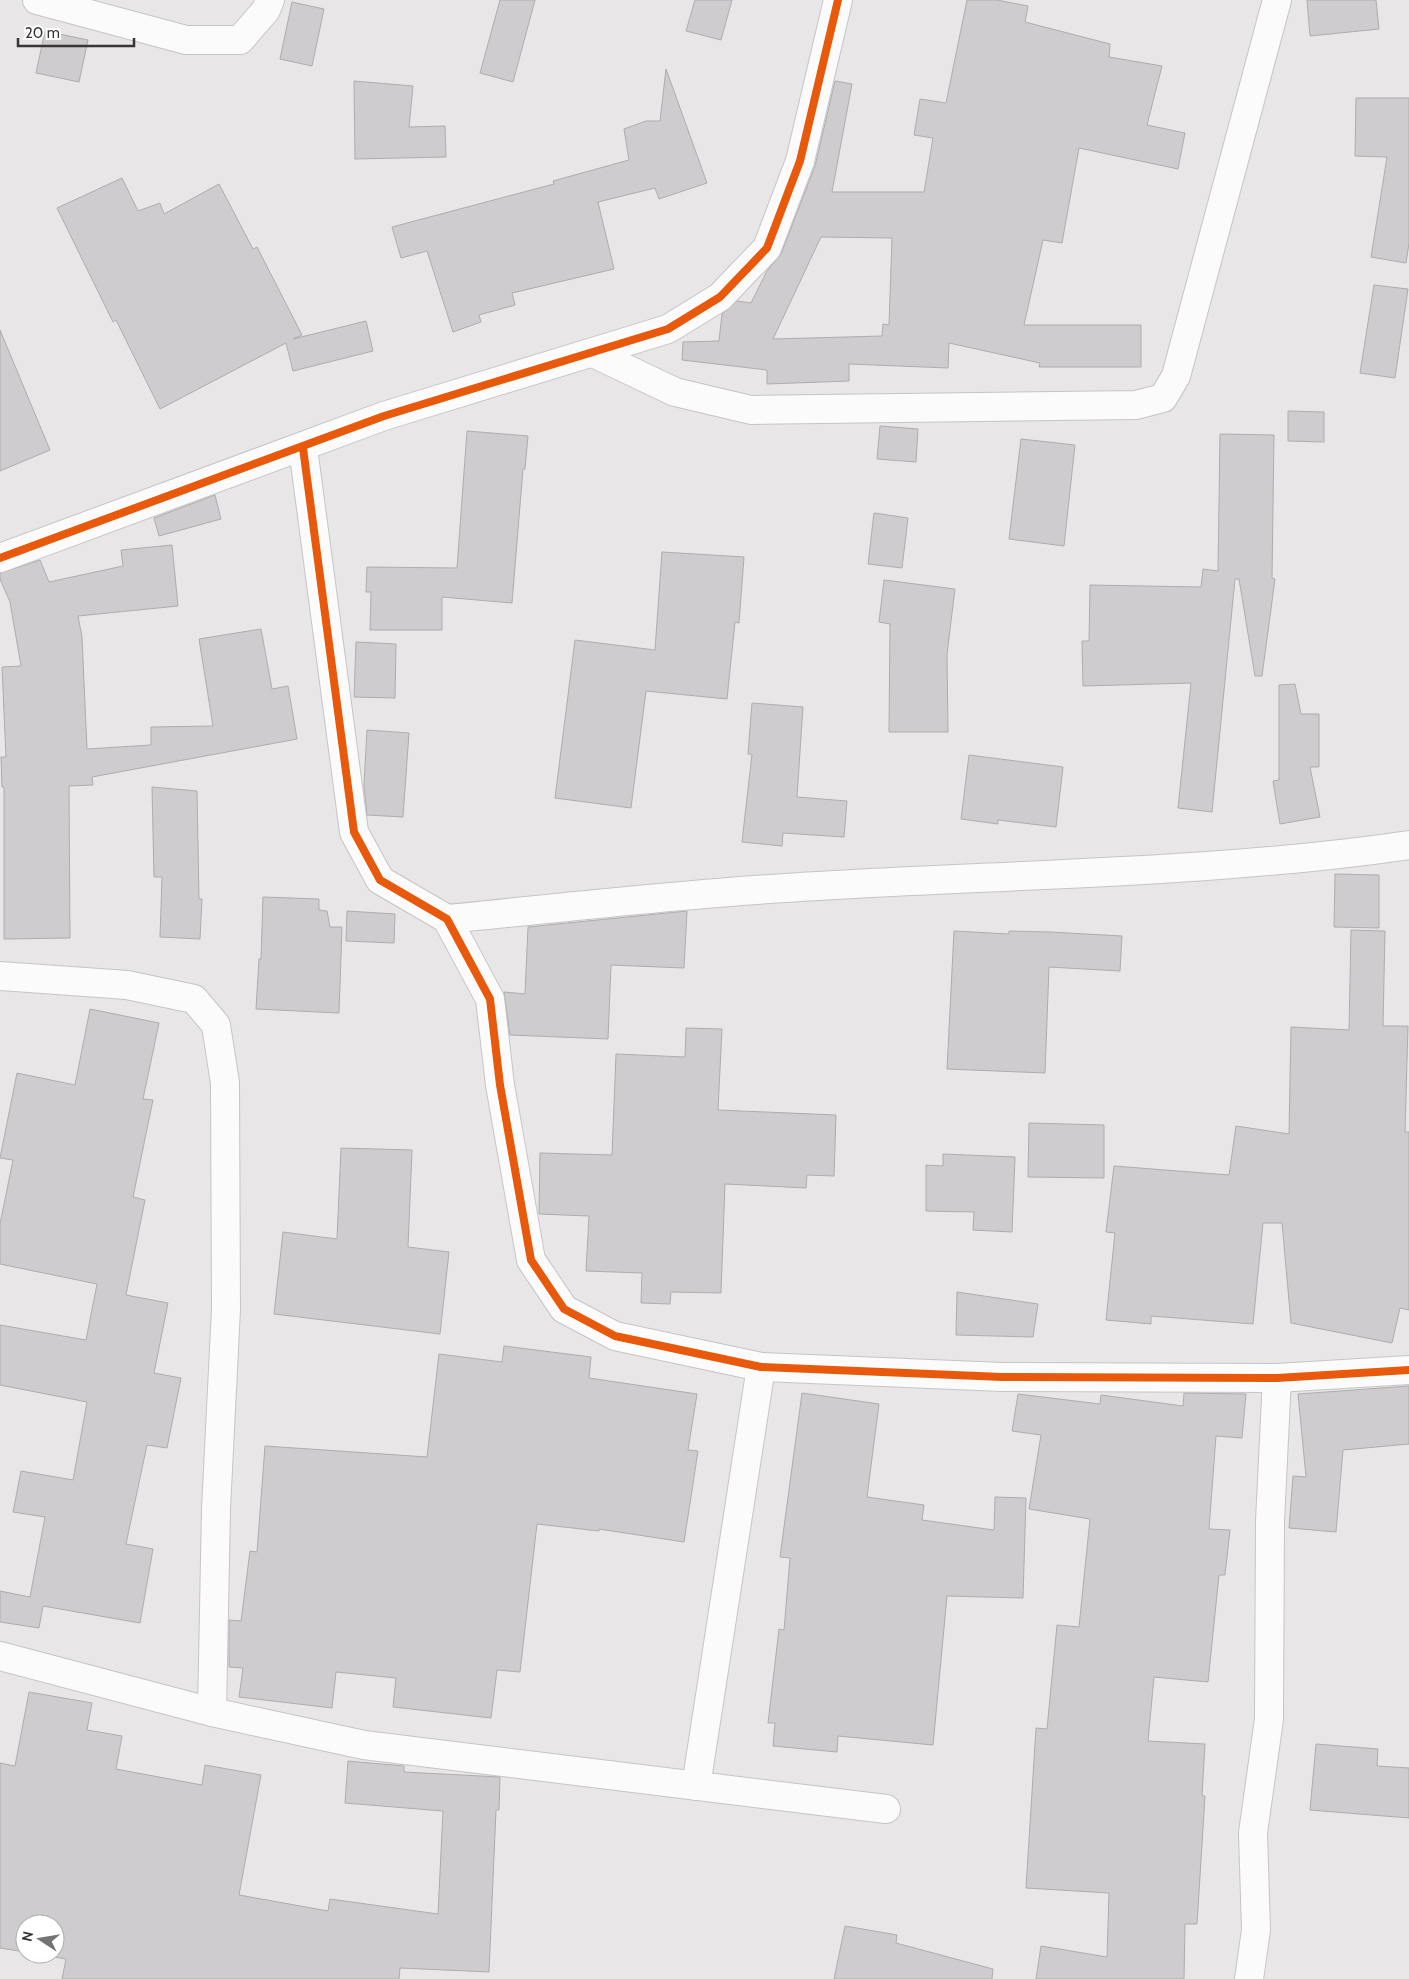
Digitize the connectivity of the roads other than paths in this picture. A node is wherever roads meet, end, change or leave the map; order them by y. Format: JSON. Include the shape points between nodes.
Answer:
{"nodes":[{"id":1,"x":37,"y":0,"type":"edge"},
{"id":2,"x":270,"y":0,"type":"edge"},
{"id":3,"x":838,"y":0,"type":"edge"},
{"id":4,"x":1277,"y":0,"type":"edge"},
{"id":5,"x":593,"y":353,"type":"junction"},
{"id":6,"x":303,"y":448,"type":"junction"},
{"id":7,"x":0,"y":558,"type":"edge"},
{"id":8,"x":1409,"y":845,"type":"edge"},
{"id":9,"x":447,"y":919,"type":"junction"},
{"id":10,"x":0,"y":976,"type":"edge"},
{"id":11,"x":761,"y":1367,"type":"junction"},
{"id":12,"x":1409,"y":1370,"type":"edge"},
{"id":13,"x":1276,"y":1378,"type":"junction"},
{"id":14,"x":0,"y":1656,"type":"edge"},
{"id":15,"x":212,"y":1712,"type":"junction"},
{"id":16,"x":696,"y":1786,"type":"junction"},
{"id":17,"x":886,"y":1809,"type":"dead end"},
{"id":18,"x":1249,"y":1979,"type":"edge"}],
"edges":[{"from":1,"to":2,"type":"street","via":[[186,40],[240,40],[266,10]]},
{"from":3,"to":5,"type":"street","via":[[800,161],[767,248],[720,297],[668,329]]},
{"from":4,"to":5,"type":"street","via":[[1176,376],[1163,398],[1136,405],[750,410],[675,392]]},
{"from":5,"to":6,"type":"street","via":[[384,416]]},
{"from":6,"to":7,"type":"street"},
{"from":6,"to":9,"type":"street","via":[[354,832],[380,880]]},
{"from":8,"to":9,"type":"street","via":[[1337,855],[1205,866],[784,888]]},
{"from":9,"to":11,"type":"street","via":[[490,999],[500,1085],[531,1260],[564,1309],[615,1336]]},
{"from":10,"to":15,"type":"street","via":[[127,985],[194,999],[216,1026],[225,1083],[226,1309],[216,1509]]},
{"from":11,"to":13,"type":"street","via":[[1002,1377]]},
{"from":11,"to":16,"type":"street"},
{"from":12,"to":13,"type":"street"},
{"from":13,"to":18,"type":"street","via":[[1270,1521],[1269,1719],[1253,1833],[1256,1930]]},
{"from":14,"to":15,"type":"street"},
{"from":15,"to":16,"type":"street","via":[[364,1745]]},
{"from":16,"to":17,"type":"street"}]}
